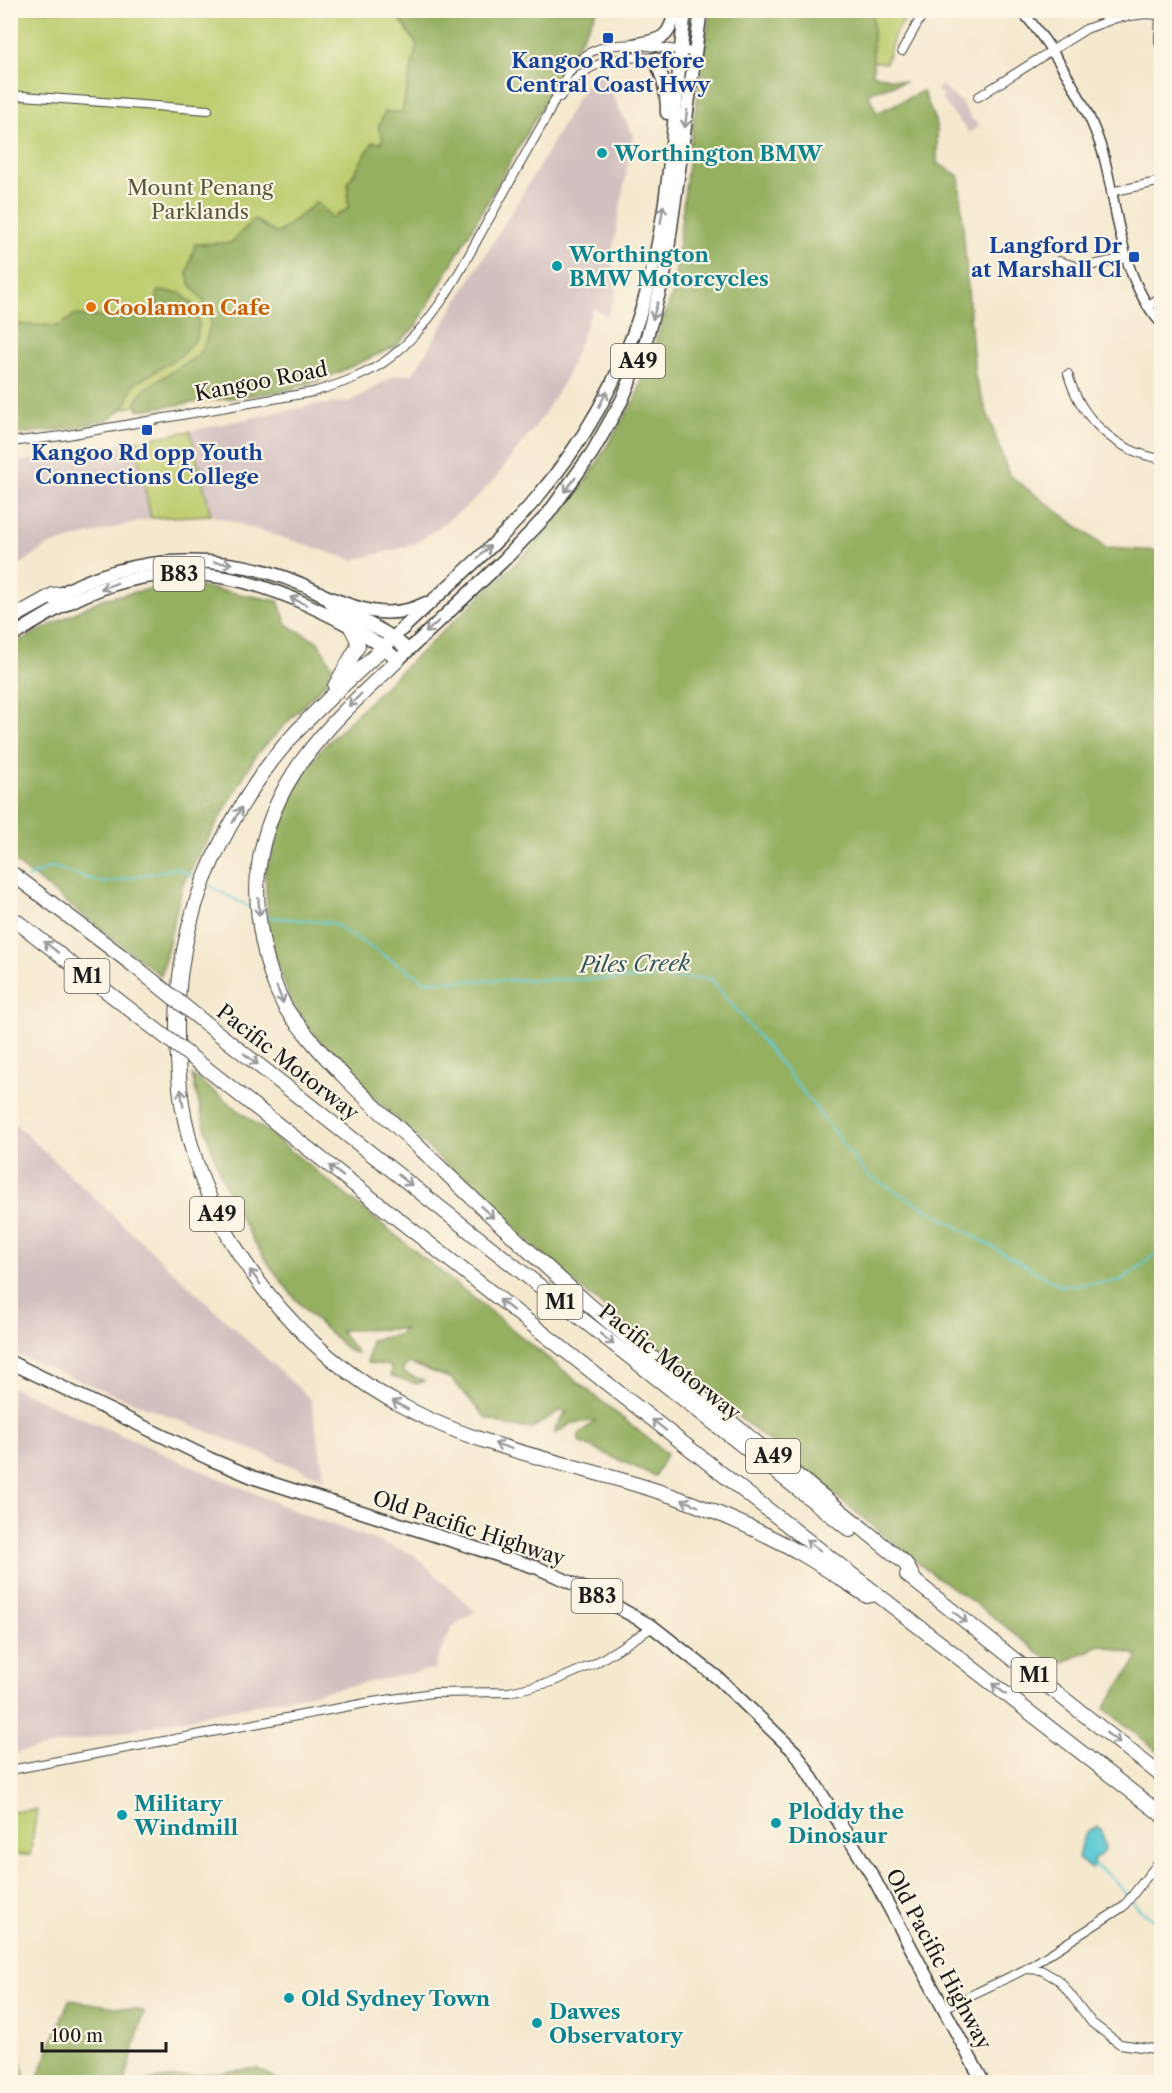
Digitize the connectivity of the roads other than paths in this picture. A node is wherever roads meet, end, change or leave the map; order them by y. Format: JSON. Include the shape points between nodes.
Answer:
{"nodes":[{"id":1,"x":675,"y":10,"type":"edge"},
{"id":2,"x":685,"y":10,"type":"edge"},
{"id":3,"x":700,"y":10,"type":"edge"},
{"id":4,"x":925,"y":10,"type":"edge"},
{"id":5,"x":1022,"y":10,"type":"edge"},
{"id":6,"x":1115,"y":14,"type":"edge"},
{"id":7,"x":1161,"y":15,"type":"edge"},
{"id":8,"x":633,"y":45,"type":"junction"},
{"id":9,"x":596,"y":50,"type":"junction"},
{"id":10,"x":902,"y":51,"type":"dead end"},
{"id":11,"x":1051,"y":51,"type":"junction"},
{"id":12,"x":1161,"y":54,"type":"edge"},
{"id":13,"x":680,"y":55,"type":"junction"},
{"id":14,"x":694,"y":56,"type":"junction"},
{"id":15,"x":626,"y":57,"type":"junction"},
{"id":16,"x":654,"y":59,"type":"junction"},
{"id":17,"x":594,"y":66,"type":"junction"},
{"id":18,"x":10,"y":94,"type":"edge"},
{"id":19,"x":978,"y":97,"type":"dead end"},
{"id":20,"x":553,"y":105,"type":"junction"},
{"id":21,"x":208,"y":110,"type":"dead end"},
{"id":22,"x":667,"y":180,"type":"junction"},
{"id":23,"x":1161,"y":181,"type":"edge"},
{"id":24,"x":1111,"y":192,"type":"junction"},
{"id":25,"x":1125,"y":258,"type":"junction"},
{"id":26,"x":1059,"y":261,"type":"dead end"},
{"id":27,"x":1161,"y":296,"type":"edge"},
{"id":28,"x":1147,"y":306,"type":"junction"},
{"id":29,"x":1161,"y":324,"type":"edge"},
{"id":30,"x":1068,"y":374,"type":"dead end"},
{"id":31,"x":10,"y":442,"type":"edge"},
{"id":32,"x":1161,"y":459,"type":"edge"},
{"id":33,"x":442,"y":592,"type":"junction"},
{"id":34,"x":61,"y":594,"type":"junction"},
{"id":35,"x":323,"y":594,"type":"junction"},
{"id":36,"x":10,"y":619,"type":"edge"},
{"id":37,"x":10,"y":625,"type":"edge"},
{"id":38,"x":351,"y":627,"type":"junction"},
{"id":39,"x":10,"y":637,"type":"edge"},
{"id":40,"x":394,"y":637,"type":"junction"},
{"id":41,"x":384,"y":647,"type":"junction"},
{"id":42,"x":408,"y":650,"type":"junction"},
{"id":43,"x":398,"y":660,"type":"junction"},
{"id":44,"x":320,"y":708,"type":"junction"},
{"id":45,"x":10,"y":872,"type":"edge"},
{"id":46,"x":10,"y":916,"type":"edge"},
{"id":47,"x":10,"y":1362,"type":"edge"},
{"id":48,"x":915,"y":1581,"type":"junction"},
{"id":49,"x":876,"y":1594,"type":"junction"},
{"id":50,"x":653,"y":1627,"type":"junction"},
{"id":51,"x":10,"y":1770,"type":"edge"},
{"id":52,"x":1161,"y":1776,"type":"edge"},
{"id":53,"x":1161,"y":1815,"type":"edge"},
{"id":54,"x":1161,"y":1858,"type":"edge"},
{"id":55,"x":1026,"y":1969,"type":"junction"},
{"id":56,"x":944,"y":2008,"type":"junction"},
{"id":57,"x":1161,"y":2050,"type":"edge"},
{"id":58,"x":983,"y":2082,"type":"edge"}],
"edges":[{"from":1,"to":8,"type":"main road","via":[[673,24],[665,36]]},
{"from":2,"to":13,"type":"main road","number":"A49"},
{"from":3,"to":14,"type":"main road","number":"A49"},
{"from":4,"to":10,"type":"street"},
{"from":5,"to":11,"type":"street"},
{"from":6,"to":7,"type":"street"},
{"from":6,"to":11,"type":"street"},
{"from":7,"to":12,"type":"street"},
{"from":8,"to":9,"type":"street","name":"Kangoo Road"},
{"from":8,"to":13,"type":"street","name":"Kangoo Road"},
{"from":9,"to":15,"type":"street","via":[[600,55]]},
{"from":9,"to":17,"type":"street"},
{"from":9,"to":20,"type":"street","name":"Kangoo Road","via":[[569,70]]},
{"from":11,"to":19,"type":"street"},
{"from":11,"to":24,"type":"street","via":[[1090,118]]},
{"from":13,"to":14,"type":"street","name":"Kangoo Road"},
{"from":13,"to":16,"type":"street","name":"Kangoo Road"},
{"from":13,"to":22,"type":"main road","number":"A49"},
{"from":14,"to":42,"type":"main road","number":"A49","one_way":true,"via":[[664,278],[645,344],[622,400],[592,453],[548,514]]},
{"from":15,"to":16,"type":"street","name":"Kangoo Road"},
{"from":15,"to":17,"type":"street","name":"Kangoo Road"},
{"from":16,"to":22,"type":"main road","via":[[667,96],[663,159]]},
{"from":17,"to":20,"type":"street","name":"Kangoo Road","via":[[577,77]]},
{"from":18,"to":21,"type":"street"},
{"from":20,"to":31,"type":"street","name":"Kangoo Road","via":[[446,296],[425,326],[381,364],[313,392]]},
{"from":33,"to":22,"type":"main road","number":"A49","one_way":true,"via":[[533,502],[595,415],[642,308]]},
{"from":23,"to":24,"type":"street"},
{"from":24,"to":25,"type":"street"},
{"from":25,"to":26,"type":"street","via":[[1084,267]]},
{"from":25,"to":28,"type":"street"},
{"from":27,"to":28,"type":"street"},
{"from":28,"to":29,"type":"street"},
{"from":30,"to":32,"type":"street","via":[[1090,418],[1104,433],[1134,452]]},
{"from":33,"to":35,"type":"main road","via":[[417,608],[391,614],[360,610]]},
{"from":33,"to":40,"type":"main road","number":"A49"},
{"from":34,"to":35,"type":"main road","number":"B83","one_way":true,"via":[[114,572],[189,561],[250,567]]},
{"from":34,"to":36,"type":"highway"},
{"from":34,"to":37,"type":"main road","number":"B83"},
{"from":35,"to":40,"type":"main road","number":"B83","via":[[338,608]]},
{"from":38,"to":39,"type":"main road","number":"B83","one_way":true,"via":[[261,585],[215,575],[175,574],[118,583],[90,593]]},
{"from":38,"to":41,"type":"main road","number":"B83"},
{"from":38,"to":44,"type":"highway","via":[[358,646]]},
{"from":40,"to":41,"type":"main road","number":"A49"},
{"from":40,"to":42,"type":"main road","number":"B83"},
{"from":41,"to":43,"type":"main road","number":"B83"},
{"from":41,"to":44,"type":"highway","number":"A49"},
{"from":42,"to":43,"type":"main road","number":"A49"},
{"from":43,"to":48,"type":"highway","number":"A49","one_way":true,"via":[[354,701],[300,762],[286,784],[265,837],[258,874],[262,939],[285,1007],[331,1065],[585,1301],[905,1563]]},
{"from":49,"to":44,"type":"highway","number":"A49","one_way":true,"via":[[867,1596],[805,1556],[744,1524],[676,1497],[452,1430],[381,1395],[307,1338],[252,1274],[229,1238],[192,1149],[178,1070],[179,975],[186,934],[223,838],[266,769]]},
{"from":45,"to":48,"type":"highway","name":"Pacific Motorway","number":"M1","one_way":true,"bridge":true},
{"from":49,"to":46,"type":"highway","number":"M1","one_way":true,"bridge":true},
{"from":47,"to":50,"type":"main road","name":"Old Pacific Highway","number":"B83","via":[[255,1478],[538,1568]]},
{"from":48,"to":52,"type":"highway","name":"Pacific Motorway","number":"M1","one_way":true},
{"from":53,"to":49,"type":"highway","number":"M1","one_way":true},
{"from":50,"to":51,"type":"street","via":[[594,1664],[552,1682],[509,1692],[432,1693],[366,1703]]},
{"from":50,"to":56,"type":"main road","name":"Old Pacific Highway","number":"B83","via":[[719,1679],[796,1754],[873,1877]]},
{"from":54,"to":55,"type":"street","via":[[1123,1907]]},
{"from":55,"to":56,"type":"street"},
{"from":55,"to":57,"type":"street","via":[[1041,1971],[1060,1981],[1092,2023],[1120,2044]]},
{"from":56,"to":58,"type":"main road","name":"Old Pacific Highway","number":"B83"}]}
